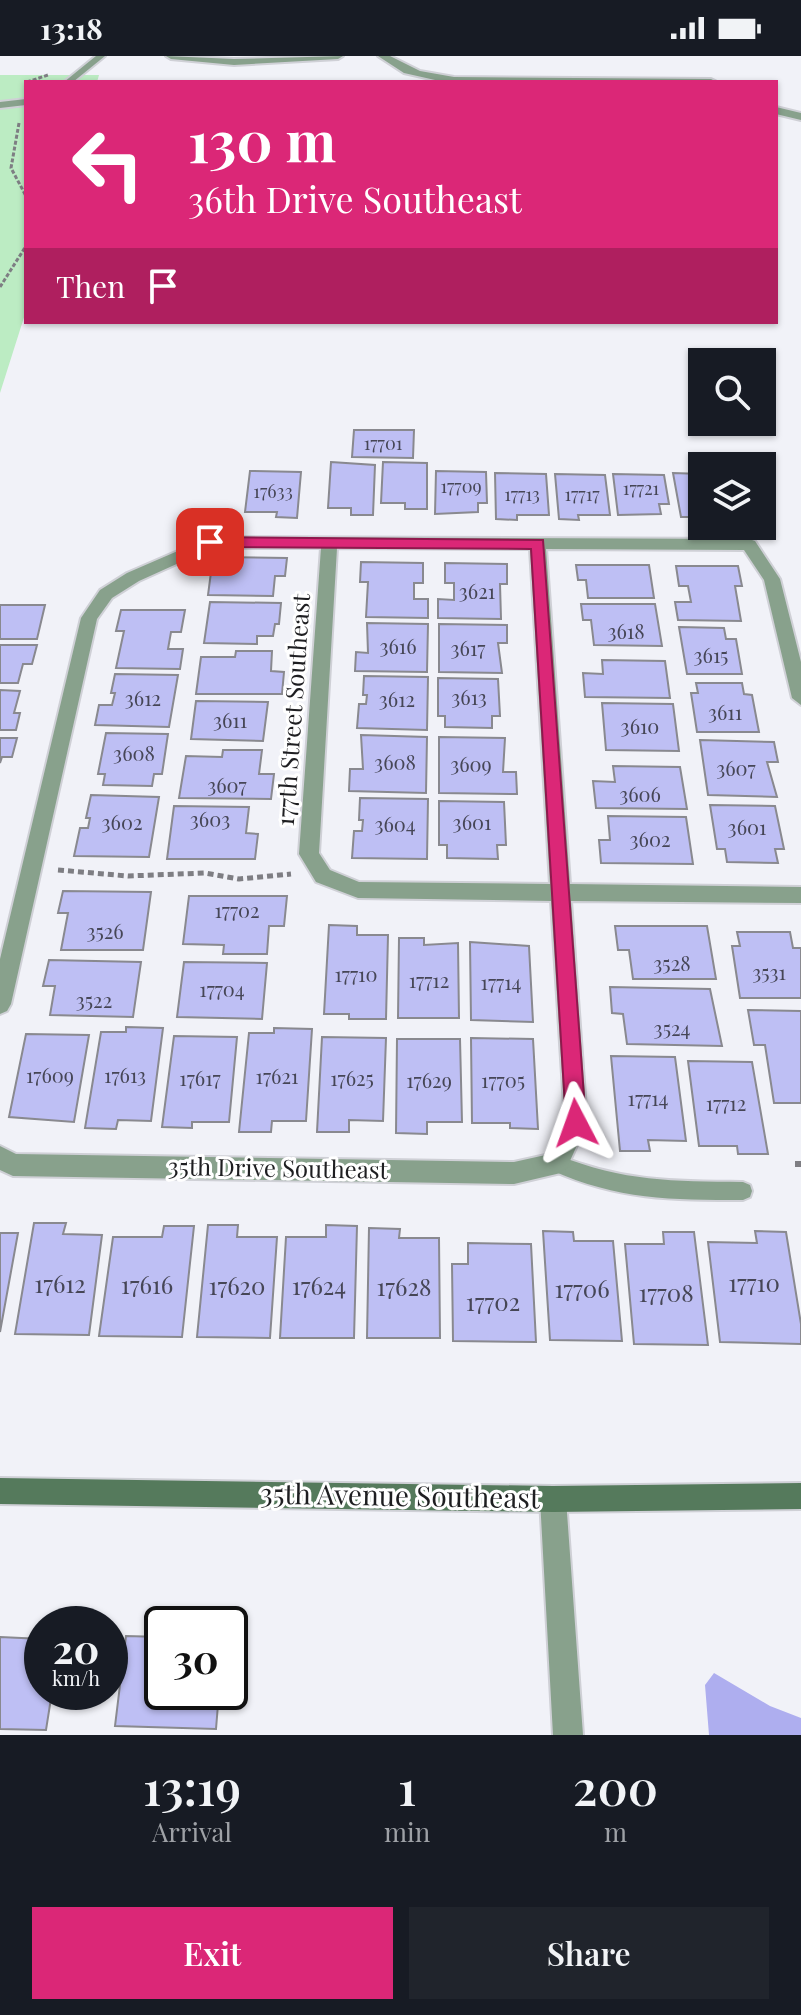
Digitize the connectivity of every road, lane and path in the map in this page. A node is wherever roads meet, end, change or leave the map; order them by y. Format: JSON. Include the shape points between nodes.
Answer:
{"nodes":[{"id":1,"x":101,"y":56,"type":"edge"},
{"id":2,"x":171,"y":56,"type":"edge"},
{"id":3,"x":338,"y":56,"type":"edge"},
{"id":4,"x":383,"y":56,"type":"edge"},
{"id":5,"x":71,"y":80,"type":"edge"},
{"id":6,"x":454,"y":80,"type":"edge"},
{"id":7,"x":24,"y":102,"type":"edge"},
{"id":8,"x":0,"y":105,"type":"edge"},
{"id":9,"x":778,"y":111,"type":"edge"},
{"id":10,"x":17,"y":114,"type":"dead end"},
{"id":11,"x":801,"y":117,"type":"edge"},
{"id":12,"x":24,"y":193,"type":"edge"},
{"id":13,"x":24,"y":249,"type":"edge"},
{"id":14,"x":0,"y":287,"type":"edge"},
{"id":15,"x":329,"y":543,"type":"junction"},
{"id":16,"x":538,"y":544,"type":"junction"},
{"id":17,"x":801,"y":698,"type":"edge"},
{"id":18,"x":31,"y":870,"type":"junction"},
{"id":19,"x":323,"y":876,"type":"junction"},
{"id":20,"x":561,"y":893,"type":"junction"},
{"id":21,"x":801,"y":895,"type":"edge"},
{"id":22,"x":0,"y":1004,"type":"edge"},
{"id":23,"x":0,"y":1157,"type":"edge"},
{"id":24,"x":557,"y":1164,"type":"junction"},
{"id":25,"x":743,"y":1191,"type":"dead end"},
{"id":26,"x":0,"y":1491,"type":"edge"},
{"id":27,"x":801,"y":1496,"type":"edge"},
{"id":28,"x":553,"y":1499,"type":"junction"},
{"id":29,"x":568,"y":1735,"type":"edge"}],
"edges":[{"from":1,"to":5,"type":"lane"},
{"from":2,"to":3,"type":"street","via":[[233,67]]},
{"from":4,"to":6,"type":"street","via":[[422,76]]},
{"from":7,"to":8,"type":"lane"},
{"from":9,"to":11,"type":"street"},
{"from":10,"to":12,"type":"path","via":[[20,125],[7,172]]},
{"from":13,"to":14,"type":"path"},
{"from":15,"to":16,"type":"street"},
{"from":15,"to":18,"type":"street","via":[[210,542],[106,594],[89,618]]},
{"from":15,"to":19,"type":"street","name":"177th Street Southeast","via":[[309,854]]},
{"from":16,"to":17,"type":"street","via":[[749,545],[772,579]]},
{"from":16,"to":20,"type":"street"},
{"from":18,"to":19,"type":"path","via":[[128,876],[205,873],[239,879]]},
{"from":18,"to":22,"type":"street"},
{"from":19,"to":20,"type":"street","via":[[358,890]]},
{"from":20,"to":21,"type":"street"},
{"from":20,"to":24,"type":"street","via":[[576,1123]]},
{"from":23,"to":24,"type":"street","name":"35th Drive Southeast","via":[[13,1165],[514,1173]]},
{"from":24,"to":25,"type":"lane","via":[[588,1180],[640,1190]]},
{"from":26,"to":28,"type":"street","name":"35th Avenue Southeast"},
{"from":27,"to":28,"type":"street","name":"35th Avenue Southeast"},
{"from":28,"to":29,"type":"street"}]}
